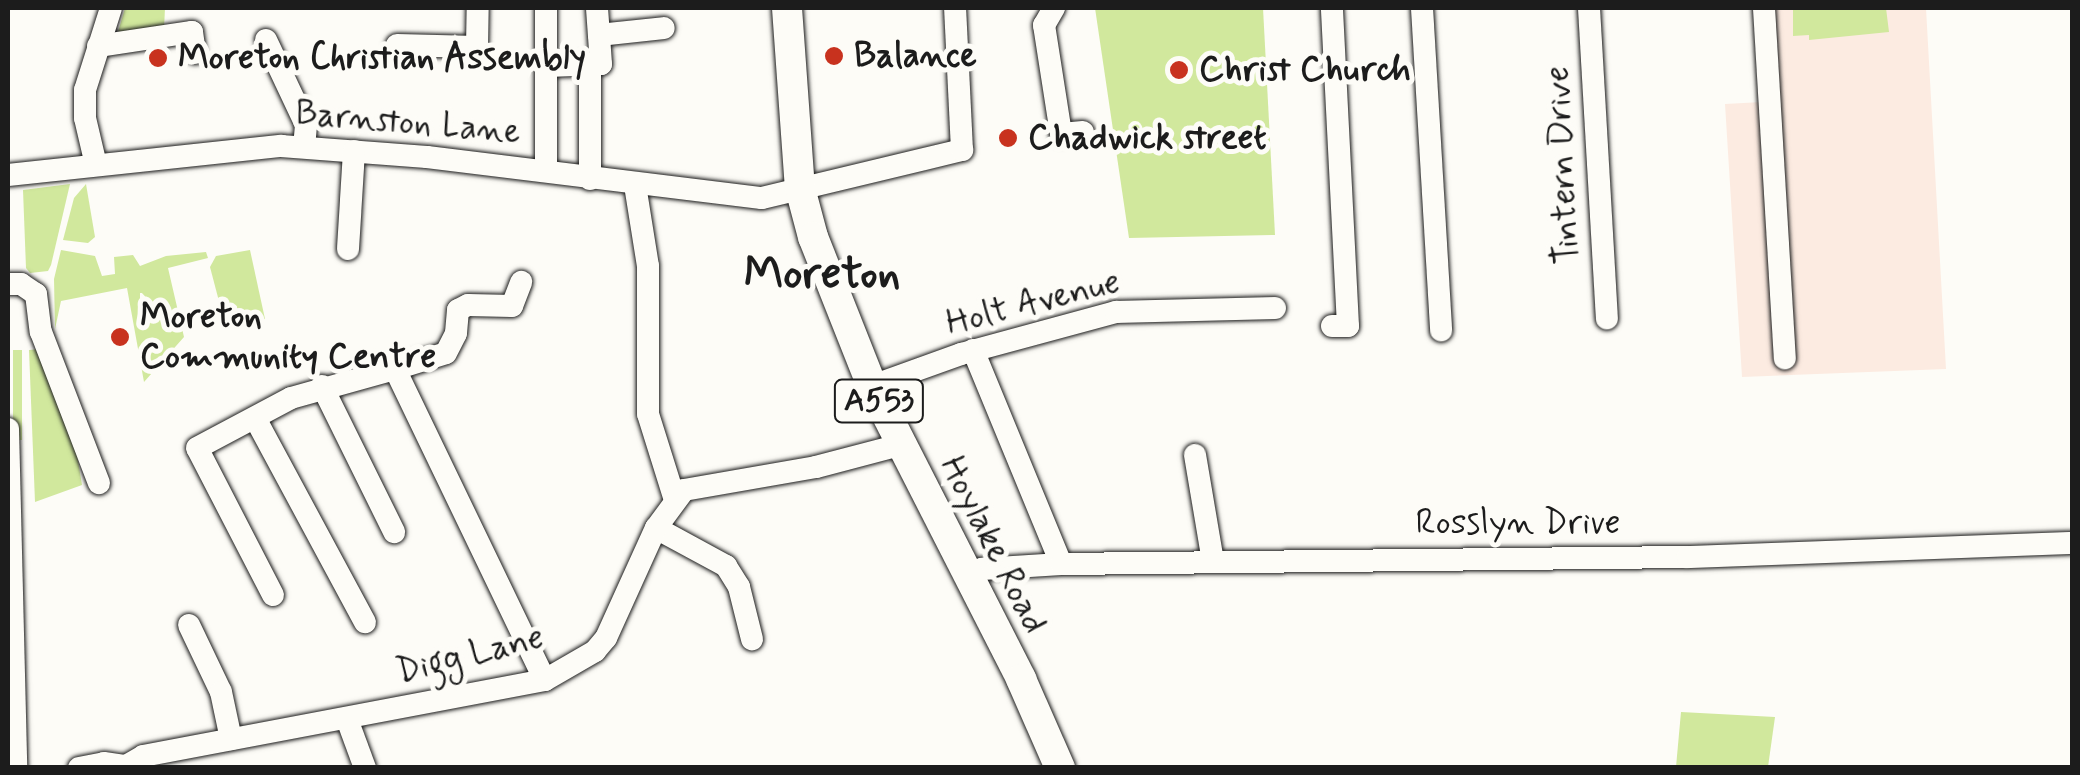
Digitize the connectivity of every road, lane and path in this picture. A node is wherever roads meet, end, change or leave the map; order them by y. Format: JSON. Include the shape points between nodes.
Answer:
{"nodes":[{"id":1,"x":111,"y":8,"type":"edge"},
{"id":2,"x":478,"y":8,"type":"edge"},
{"id":3,"x":597,"y":8,"type":"edge"},
{"id":4,"x":787,"y":8,"type":"edge"},
{"id":5,"x":955,"y":8,"type":"edge"},
{"id":6,"x":1054,"y":8,"type":"edge"},
{"id":7,"x":1332,"y":8,"type":"edge"},
{"id":8,"x":1422,"y":8,"type":"edge"},
{"id":9,"x":1589,"y":8,"type":"edge"},
{"id":10,"x":1764,"y":8,"type":"edge"},
{"id":11,"x":546,"y":15,"type":"edge"},
{"id":12,"x":664,"y":28,"type":"dead end"},
{"id":13,"x":599,"y":35,"type":"junction"},
{"id":14,"x":266,"y":40,"type":"dead end"},
{"id":15,"x":397,"y":45,"type":"dead end"},
{"id":16,"x":98,"y":46,"type":"junction"},
{"id":17,"x":195,"y":54,"type":"dead end"},
{"id":18,"x":590,"y":64,"type":"junction"},
{"id":19,"x":547,"y":66,"type":"junction"},
{"id":20,"x":1083,"y":132,"type":"dead end"},
{"id":21,"x":304,"y":147,"type":"junction"},
{"id":22,"x":354,"y":151,"type":"junction"},
{"id":23,"x":96,"y":165,"type":"junction"},
{"id":24,"x":546,"y":171,"type":"junction"},
{"id":25,"x":8,"y":174,"type":"edge"},
{"id":26,"x":590,"y":179,"type":"junction"},
{"id":27,"x":635,"y":185,"type":"junction"},
{"id":28,"x":800,"y":188,"type":"junction"},
{"id":29,"x":348,"y":249,"type":"dead end"},
{"id":30,"x":522,"y":282,"type":"dead end"},
{"id":31,"x":8,"y":284,"type":"edge"},
{"id":32,"x":1275,"y":308,"type":"dead end"},
{"id":33,"x":1607,"y":318,"type":"dead end"},
{"id":34,"x":1332,"y":326,"type":"dead end"},
{"id":35,"x":1441,"y":330,"type":"dead end"},
{"id":36,"x":973,"y":350,"type":"junction"},
{"id":37,"x":1786,"y":358,"type":"dead end"},
{"id":38,"x":395,"y":369,"type":"junction"},
{"id":39,"x":322,"y":386,"type":"junction"},
{"id":40,"x":872,"y":386,"type":"junction"},
{"id":41,"x":255,"y":418,"type":"junction"},
{"id":42,"x":8,"y":429,"type":"edge"},
{"id":43,"x":900,"y":445,"type":"junction"},
{"id":44,"x":1195,"y":455,"type":"dead end"},
{"id":45,"x":100,"y":483,"type":"dead end"},
{"id":46,"x":675,"y":500,"type":"junction"},
{"id":47,"x":656,"y":528,"type":"junction"},
{"id":48,"x":394,"y":532,"type":"dead end"},
{"id":49,"x":2072,"y":543,"type":"edge"},
{"id":50,"x":1213,"y":561,"type":"junction"},
{"id":51,"x":1061,"y":564,"type":"junction"},
{"id":52,"x":966,"y":577,"type":"junction"},
{"id":53,"x":273,"y":595,"type":"dead end"},
{"id":54,"x":365,"y":622,"type":"dead end"},
{"id":55,"x":189,"y":625,"type":"dead end"},
{"id":56,"x":752,"y":639,"type":"dead end"},
{"id":57,"x":545,"y":680,"type":"junction"},
{"id":58,"x":347,"y":719,"type":"junction"},
{"id":59,"x":231,"y":739,"type":"junction"},
{"id":60,"x":126,"y":767,"type":"edge"},
{"id":61,"x":16,"y":768,"type":"edge"},
{"id":62,"x":79,"y":768,"type":"edge"},
{"id":63,"x":365,"y":768,"type":"edge"},
{"id":64,"x":1060,"y":768,"type":"edge"}],
"edges":[{"from":1,"to":16,"type":"street"},
{"from":2,"to":15,"type":"street","via":[[477,47]]},
{"from":3,"to":13,"type":"street"},
{"from":4,"to":28,"type":"main road","name":"Hoylake Road","number":"A553"},
{"from":5,"to":28,"type":"street","via":[[962,150]]},
{"from":6,"to":20,"type":"street","via":[[1044,25],[1062,134]]},
{"from":7,"to":34,"type":"street","via":[[1348,326]]},
{"from":8,"to":35,"type":"street"},
{"from":9,"to":33,"type":"street","name":"Tintern Drive"},
{"from":10,"to":37,"type":"street"},
{"from":11,"to":19,"type":"street"},
{"from":12,"to":13,"type":"street"},
{"from":13,"to":18,"type":"street","via":[[601,64]]},
{"from":14,"to":21,"type":"street","via":[[306,125]]},
{"from":16,"to":17,"type":"street","via":[[192,32]]},
{"from":16,"to":23,"type":"street","via":[[84,118]]},
{"from":18,"to":19,"type":"street"},
{"from":18,"to":26,"type":"street"},
{"from":19,"to":24,"type":"street"},
{"from":21,"to":22,"type":"street","name":"Barnston Lane"},
{"from":21,"to":23,"type":"street","name":"Barnston Lane"},
{"from":22,"to":24,"type":"street","name":"Barnston Lane"},
{"from":22,"to":29,"type":"street"},
{"from":23,"to":25,"type":"street","name":"Barnston Lane"},
{"from":24,"to":26,"type":"street","name":"Barnston Lane"},
{"from":26,"to":27,"type":"street","name":"Barnston Lane"},
{"from":27,"to":28,"type":"street","name":"Barnston Lane","via":[[762,198]]},
{"from":27,"to":46,"type":"street","via":[[648,266],[648,414]]},
{"from":28,"to":40,"type":"main road","name":"Hoylake Road","number":"A553"},
{"from":30,"to":38,"type":"street","via":[[512,306],[458,310],[446,352]]},
{"from":31,"to":45,"type":"street","via":[[36,294],[40,332]]},
{"from":32,"to":36,"type":"street","name":"Holt Avenue","via":[[1116,312]]},
{"from":36,"to":40,"type":"street","name":"Holt Avenue"},
{"from":36,"to":51,"type":"street"},
{"from":38,"to":39,"type":"street"},
{"from":38,"to":57,"type":"street"},
{"from":39,"to":41,"type":"street"},
{"from":39,"to":48,"type":"street"},
{"from":40,"to":43,"type":"main road","name":"Hoylake Road","number":"A553"},
{"from":41,"to":53,"type":"street","via":[[197,448]]},
{"from":41,"to":54,"type":"street"},
{"from":42,"to":61,"type":"street"},
{"from":43,"to":46,"type":"street","via":[[684,490]]},
{"from":43,"to":52,"type":"main road","name":"Hoylake Road","number":"A553"},
{"from":44,"to":50,"type":"street"},
{"from":46,"to":47,"type":"street","name":"Digg Lane"},
{"from":47,"to":56,"type":"street","via":[[726,566],[739,587]]},
{"from":47,"to":57,"type":"street","name":"Digg Lane","via":[[606,638]]},
{"from":49,"to":50,"type":"street","name":"Rosslyn Drive","via":[[1762,556]]},
{"from":50,"to":51,"type":"street","name":"Rosslyn Drive"},
{"from":51,"to":52,"type":"street","name":"Rosslyn Drive","via":[[982,569]]},
{"from":52,"to":64,"type":"main road","name":"Hoylake Road","number":"A553"},
{"from":55,"to":59,"type":"street","via":[[221,692]]},
{"from":57,"to":58,"type":"street","name":"Digg Lane"},
{"from":58,"to":59,"type":"street","name":"Digg Lane"},
{"from":58,"to":63,"type":"street"},
{"from":59,"to":60,"type":"street","name":"Digg Lane","via":[[143,756]]},
{"from":60,"to":62,"type":"street","name":"Digg Lane"}]}
